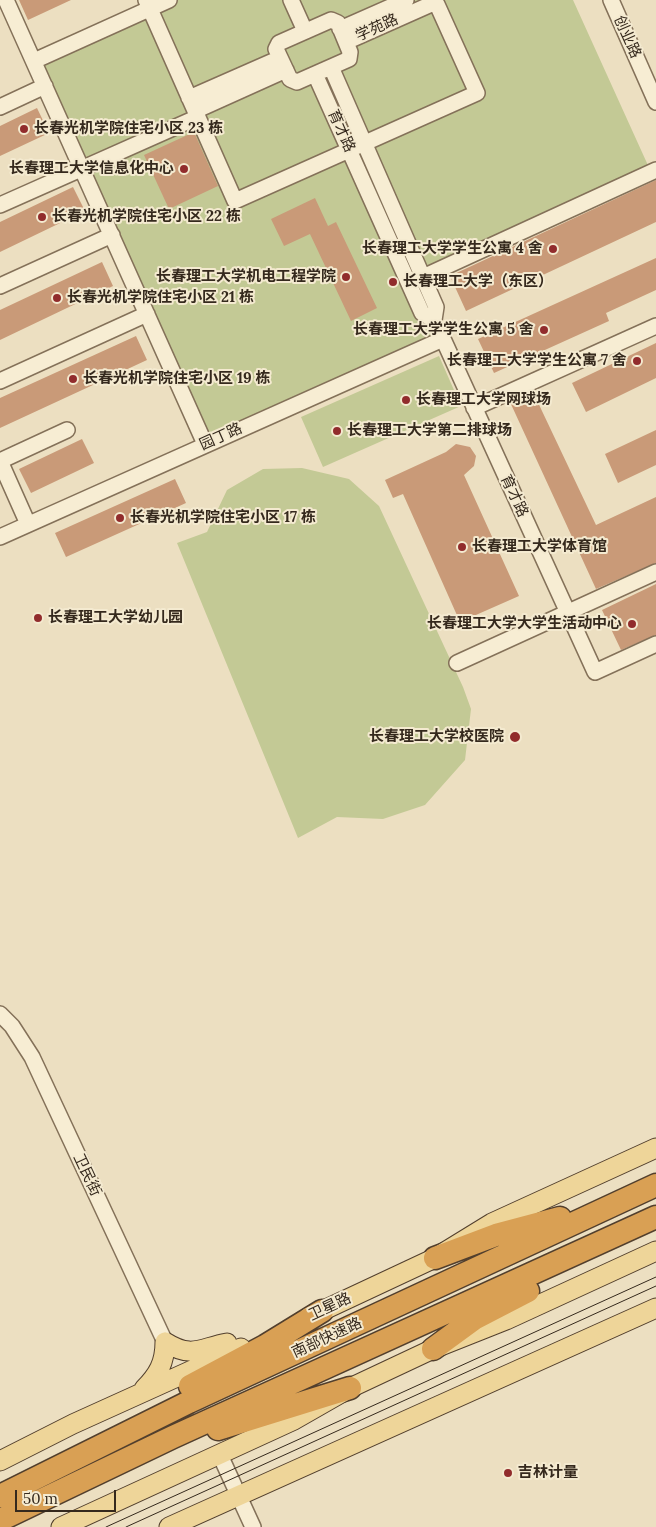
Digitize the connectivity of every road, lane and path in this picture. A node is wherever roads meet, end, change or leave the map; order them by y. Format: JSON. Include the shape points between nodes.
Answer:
{"nodes":[{"id":1,"x":5,"y":0,"type":"edge"},
{"id":2,"x":169,"y":0,"type":"edge"},
{"id":3,"x":291,"y":0,"type":"edge"},
{"id":4,"x":406,"y":0,"type":"edge"},
{"id":5,"x":611,"y":0,"type":"edge"},
{"id":6,"x":435,"y":1,"type":"edge"},
{"id":7,"x":0,"y":2,"type":"edge"},
{"id":8,"x":148,"y":4,"type":"edge"},
{"id":9,"x":305,"y":31,"type":"junction"},
{"id":10,"x":343,"y":36,"type":"junction"},
{"id":11,"x":34,"y":60,"type":"junction"},
{"id":12,"x":283,"y":64,"type":"junction"},
{"id":13,"x":331,"y":67,"type":"junction"},
{"id":14,"x":315,"y":74,"type":"junction"},
{"id":15,"x":45,"y":86,"type":"junction"},
{"id":16,"x":656,"y":102,"type":"edge"},
{"id":17,"x":0,"y":107,"type":"edge"},
{"id":18,"x":194,"y":108,"type":"junction"},
{"id":19,"x":365,"y":143,"type":"junction"},
{"id":20,"x":349,"y":150,"type":"junction"},
{"id":21,"x":82,"y":169,"type":"junction"},
{"id":22,"x":656,"y":170,"type":"edge"},
{"id":23,"x":0,"y":205,"type":"edge"},
{"id":24,"x":112,"y":235,"type":"junction"},
{"id":25,"x":423,"y":277,"type":"junction"},
{"id":26,"x":0,"y":286,"type":"edge"},
{"id":27,"x":147,"y":314,"type":"junction"},
{"id":28,"x":434,"y":320,"type":"junction"},
{"id":29,"x":656,"y":326,"type":"edge"},
{"id":30,"x":442,"y":339,"type":"junction"},
{"id":31,"x":0,"y":381,"type":"edge"},
{"id":32,"x":474,"y":408,"type":"junction"},
{"id":33,"x":67,"y":430,"type":"dead end"},
{"id":34,"x":206,"y":444,"type":"junction"},
{"id":35,"x":0,"y":461,"type":"edge"},
{"id":36,"x":28,"y":524,"type":"junction"},
{"id":37,"x":0,"y":537,"type":"edge"},
{"id":38,"x":656,"y":572,"type":"edge"},
{"id":39,"x":568,"y":612,"type":"junction"},
{"id":40,"x":656,"y":644,"type":"edge"},
{"id":41,"x":457,"y":663,"type":"dead end"},
{"id":42,"x":0,"y":1014,"type":"edge"},
{"id":43,"x":656,"y":1148,"type":"edge"},
{"id":44,"x":656,"y":1185,"type":"edge"},
{"id":45,"x":616,"y":1203,"type":"junction"},
{"id":46,"x":656,"y":1219,"type":"edge"},
{"id":47,"x":656,"y":1251,"type":"edge"},
{"id":48,"x":435,"y":1258,"type":"junction"},
{"id":49,"x":656,"y":1308,"type":"edge"},
{"id":50,"x":322,"y":1311,"type":"junction"},
{"id":51,"x":261,"y":1338,"type":"junction"},
{"id":52,"x":165,"y":1342,"type":"junction"},
{"id":53,"x":433,"y":1349,"type":"junction"},
{"id":54,"x":350,"y":1388,"type":"junction"},
{"id":55,"x":138,"y":1395,"type":"junction"},
{"id":56,"x":120,"y":1435,"type":"junction"},
{"id":57,"x":173,"y":1437,"type":"junction"},
{"id":58,"x":220,"y":1455,"type":"junction"},
{"id":59,"x":0,"y":1461,"type":"edge"},
{"id":60,"x":238,"y":1495,"type":"junction"},
{"id":61,"x":0,"y":1496,"type":"edge"},
{"id":62,"x":0,"y":1520,"type":"edge"},
{"id":63,"x":61,"y":1527,"type":"edge"},
{"id":64,"x":169,"y":1527,"type":"edge"},
{"id":65,"x":253,"y":1527,"type":"edge"}],
"edges":[{"from":1,"to":7,"type":"street"},
{"from":1,"to":11,"type":"street"},
{"from":2,"to":8,"type":"street"},
{"from":3,"to":9,"type":"street"},
{"from":4,"to":10,"type":"street","name":"学苑路"},
{"from":5,"to":16,"type":"street","name":"创业路"},
{"from":6,"to":10,"type":"street","name":"学苑路"},
{"from":6,"to":19,"type":"street","via":[[476,93]]},
{"from":8,"to":11,"type":"street"},
{"from":8,"to":18,"type":"street"},
{"from":9,"to":10,"type":"street","via":[[331,20],[338,23]]},
{"from":9,"to":12,"type":"street","via":[[279,43],[276,49]]},
{"from":10,"to":13,"type":"street","via":[[350,52],[349,59]]},
{"from":11,"to":15,"type":"street"},
{"from":12,"to":14,"type":"street","via":[[290,80],[297,82]]},
{"from":12,"to":18,"type":"street"},
{"from":13,"to":14,"type":"street"},
{"from":13,"to":19,"type":"street","name":"育才路"},
{"from":14,"to":20,"type":"street","name":"育才路"},
{"from":15,"to":17,"type":"street"},
{"from":15,"to":21,"type":"street"},
{"from":18,"to":20,"type":"street","via":[[235,201]]},
{"from":18,"to":21,"type":"street"},
{"from":19,"to":20,"type":"street"},
{"from":19,"to":25,"type":"street","name":"育才路"},
{"from":20,"to":28,"type":"street","name":"育才路","via":[[422,313]]},
{"from":21,"to":23,"type":"street"},
{"from":21,"to":24,"type":"street"},
{"from":22,"to":25,"type":"street"},
{"from":24,"to":26,"type":"street"},
{"from":24,"to":27,"type":"street"},
{"from":25,"to":28,"type":"street","name":"育才路","via":[[436,307]]},
{"from":27,"to":31,"type":"street"},
{"from":27,"to":34,"type":"street"},
{"from":28,"to":30,"type":"street","name":"育才路"},
{"from":29,"to":32,"type":"street"},
{"from":30,"to":32,"type":"street","name":"育才路"},
{"from":30,"to":34,"type":"street","name":"园丁路"},
{"from":32,"to":39,"type":"street","name":"育才路"},
{"from":33,"to":35,"type":"street"},
{"from":34,"to":36,"type":"street","name":"园丁路"},
{"from":35,"to":36,"type":"street"},
{"from":36,"to":37,"type":"street","name":"园丁路"},
{"from":38,"to":39,"type":"street"},
{"from":39,"to":40,"type":"street","name":"育才路","via":[[595,672]]},
{"from":39,"to":41,"type":"street"},
{"from":42,"to":52,"type":"street","name":"卫民街","via":[[32,1057]]},
{"from":43,"to":48,"type":"main road","name":"卫星路","via":[[492,1222]]},
{"from":44,"to":45,"type":"highway","name":"南部快速路"},
{"from":45,"to":48,"type":"highway","via":[[496,1235]]},
{"from":45,"to":56,"type":"highway","name":"南部快速路"},
{"from":46,"to":53,"type":"highway","via":[[592,1258],[474,1319]]},
{"from":46,"to":57,"type":"highway","name":"南部快速路"},
{"from":47,"to":53,"type":"main road","via":[[506,1320]]},
{"from":48,"to":50,"type":"main road","name":"卫星路"},
{"from":49,"to":60,"type":"main road"},
{"from":50,"to":51,"type":"main road","name":"卫星路"},
{"from":50,"to":56,"type":"highway","via":[[168,1398]]},
{"from":51,"to":52,"type":"main road","via":[[224,1343],[201,1351],[177,1350]]},
{"from":51,"to":55,"type":"main road","name":"卫星路"},
{"from":52,"to":55,"type":"main road","via":[[165,1358],[159,1372]]},
{"from":53,"to":54,"type":"main road"},
{"from":54,"to":57,"type":"highway","via":[[226,1428]]},
{"from":54,"to":58,"type":"main road","via":[[294,1420]]},
{"from":55,"to":59,"type":"main road","name":"卫星路"},
{"from":56,"to":61,"type":"highway","name":"南部快速路"},
{"from":57,"to":62,"type":"highway","name":"南部快速路"},
{"from":58,"to":60,"type":"street"},
{"from":58,"to":63,"type":"main road"},
{"from":60,"to":64,"type":"main road"},
{"from":60,"to":65,"type":"street"}]}
